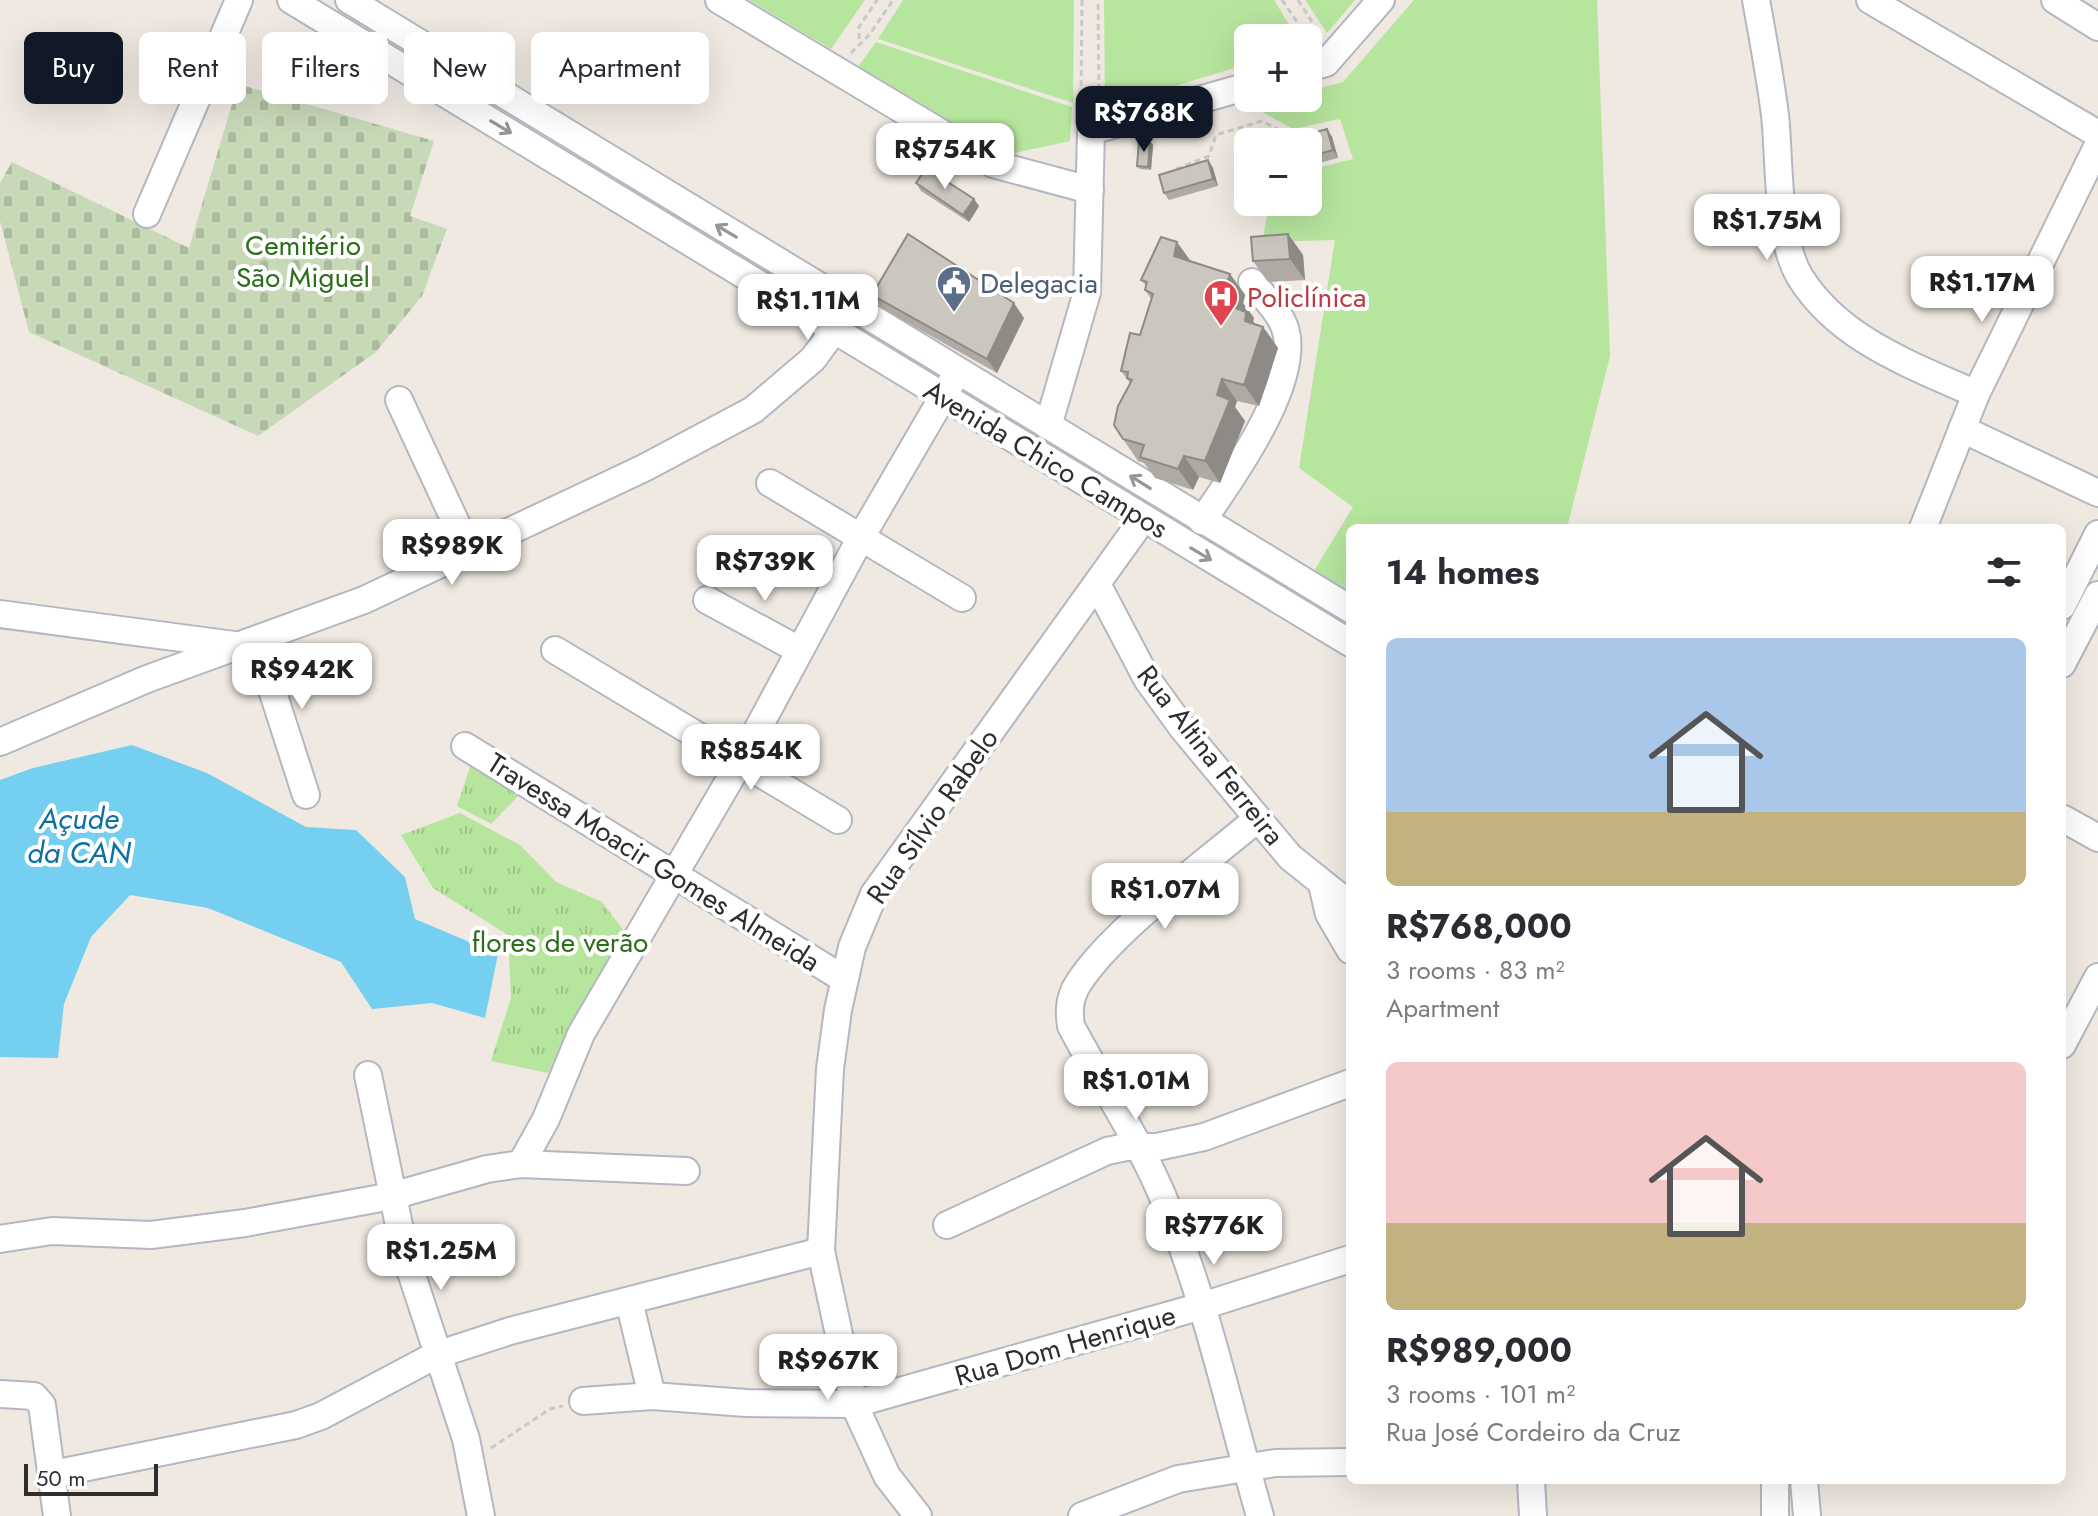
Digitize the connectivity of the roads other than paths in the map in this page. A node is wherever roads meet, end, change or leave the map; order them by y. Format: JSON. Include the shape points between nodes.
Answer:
{"nodes":[{"id":1,"x":239,"y":0,"type":"edge"},
{"id":2,"x":291,"y":0,"type":"edge"},
{"id":3,"x":349,"y":0,"type":"edge"},
{"id":4,"x":719,"y":0,"type":"edge"},
{"id":5,"x":1381,"y":0,"type":"edge"},
{"id":6,"x":1756,"y":0,"type":"edge"},
{"id":7,"x":1870,"y":0,"type":"edge"},
{"id":8,"x":2055,"y":0,"type":"edge"},
{"id":9,"x":2098,"y":27,"type":"edge"},
{"id":10,"x":1322,"y":64,"type":"edge"},
{"id":11,"x":1234,"y":89,"type":"edge"},
{"id":12,"x":584,"y":144,"type":"junction"},
{"id":13,"x":2097,"y":146,"type":"edge"},
{"id":14,"x":569,"y":168,"type":"junction"},
{"id":15,"x":1090,"y":190,"type":"junction"},
{"id":16,"x":147,"y":214,"type":"dead end"},
{"id":17,"x":1252,"y":282,"type":"edge"},
{"id":18,"x":835,"y":329,"type":"junction"},
{"id":19,"x":957,"y":371,"type":"junction"},
{"id":20,"x":1976,"y":394,"type":"junction"},
{"id":21,"x":944,"y":398,"type":"junction"},
{"id":22,"x":399,"y":400,"type":"dead end"},
{"id":23,"x":1048,"y":426,"type":"junction"},
{"id":24,"x":1962,"y":429,"type":"junction"},
{"id":25,"x":770,"y":483,"type":"dead end"},
{"id":26,"x":2098,"y":493,"type":"edge"},
{"id":27,"x":1143,"y":519,"type":"junction"},
{"id":28,"x":1202,"y":521,"type":"junction"},
{"id":29,"x":1925,"y":524,"type":"edge"},
{"id":30,"x":2098,"y":534,"type":"edge"},
{"id":31,"x":860,"y":539,"type":"junction"},
{"id":32,"x":469,"y":551,"type":"junction"},
{"id":33,"x":1289,"y":572,"type":"junction"},
{"id":34,"x":1097,"y":584,"type":"junction"},
{"id":35,"x":2098,"y":595,"type":"edge"},
{"id":36,"x":962,"y":598,"type":"dead end"},
{"id":37,"x":1273,"y":598,"type":"junction"},
{"id":38,"x":2066,"y":598,"type":"edge"},
{"id":39,"x":707,"y":600,"type":"dead end"},
{"id":40,"x":1346,"y":607,"type":"edge"},
{"id":41,"x":0,"y":614,"type":"edge"},
{"id":42,"x":1346,"y":641,"type":"edge"},
{"id":43,"x":247,"y":642,"type":"junction"},
{"id":44,"x":555,"y":650,"type":"dead end"},
{"id":45,"x":799,"y":650,"type":"junction"},
{"id":46,"x":2066,"y":656,"type":"edge"},
{"id":47,"x":0,"y":742,"type":"edge"},
{"id":48,"x":465,"y":746,"type":"dead end"},
{"id":49,"x":740,"y":762,"type":"junction"},
{"id":50,"x":306,"y":795,"type":"dead end"},
{"id":51,"x":1257,"y":819,"type":"junction"},
{"id":52,"x":838,"y":820,"type":"dead end"},
{"id":53,"x":2066,"y":820,"type":"edge"},
{"id":54,"x":2098,"y":838,"type":"edge"},
{"id":55,"x":673,"y":874,"type":"junction"},
{"id":56,"x":1322,"y":884,"type":"junction"},
{"id":57,"x":1346,"y":902,"type":"edge"},
{"id":58,"x":1346,"y":943,"type":"edge"},
{"id":59,"x":2098,"y":977,"type":"edge"},
{"id":60,"x":844,"y":979,"type":"junction"},
{"id":61,"x":2066,"y":1037,"type":"edge"},
{"id":62,"x":368,"y":1075,"type":"dead end"},
{"id":63,"x":1346,"y":1084,"type":"edge"},
{"id":64,"x":1141,"y":1148,"type":"junction"},
{"id":65,"x":521,"y":1164,"type":"junction"},
{"id":66,"x":686,"y":1171,"type":"dead end"},
{"id":67,"x":392,"y":1196,"type":"junction"},
{"id":68,"x":947,"y":1225,"type":"dead end"},
{"id":69,"x":0,"y":1239,"type":"edge"},
{"id":70,"x":821,"y":1251,"type":"junction"},
{"id":71,"x":1346,"y":1260,"type":"edge"},
{"id":72,"x":629,"y":1301,"type":"junction"},
{"id":73,"x":1202,"y":1306,"type":"junction"},
{"id":74,"x":436,"y":1355,"type":"junction"},
{"id":75,"x":0,"y":1394,"type":"edge"},
{"id":76,"x":652,"y":1396,"type":"junction"},
{"id":77,"x":583,"y":1401,"type":"road end"},
{"id":78,"x":854,"y":1404,"type":"junction"},
{"id":79,"x":1346,"y":1462,"type":"edge"},
{"id":80,"x":51,"y":1463,"type":"junction"},
{"id":81,"x":1245,"y":1467,"type":"junction"},
{"id":82,"x":1531,"y":1484,"type":"edge"},
{"id":83,"x":1775,"y":1484,"type":"edge"},
{"id":84,"x":1804,"y":1484,"type":"edge"},
{"id":85,"x":57,"y":1516,"type":"edge"},
{"id":86,"x":481,"y":1516,"type":"edge"},
{"id":87,"x":918,"y":1516,"type":"edge"},
{"id":88,"x":1082,"y":1516,"type":"edge"},
{"id":89,"x":1260,"y":1516,"type":"edge"},
{"id":90,"x":1533,"y":1516,"type":"edge"},
{"id":91,"x":1775,"y":1516,"type":"edge"},
{"id":92,"x":1807,"y":1516,"type":"edge"}],
"edges":[{"from":1,"to":16,"type":"street"},
{"from":2,"to":14,"type":"street","name":"Avenida Chico Campos","one_way":true},
{"from":3,"to":12,"type":"street","name":"Avenida Chico Campos"},
{"from":4,"to":15,"type":"street","via":[[993,164]]},
{"from":5,"to":10,"type":"street"},
{"from":6,"to":20,"type":"street","via":[[1775,112],[1786,231],[1798,274],[1822,304],[1866,341]]},
{"from":7,"to":13,"type":"street"},
{"from":8,"to":9,"type":"street"},
{"from":11,"to":15,"type":"street","via":[[1090,118]]},
{"from":12,"to":14,"type":"street"},
{"from":19,"to":12,"type":"street","name":"Avenida Chico Campos","one_way":true},
{"from":13,"to":20,"type":"street"},
{"from":14,"to":18,"type":"street","name":"Avenida Chico Campos"},
{"from":15,"to":23,"type":"street","via":[[1087,292]]},
{"from":17,"to":28,"type":"street","via":[[1283,321],[1288,344],[1282,385],[1237,470]]},
{"from":18,"to":21,"type":"street","name":"Avenida Chico Campos"},
{"from":18,"to":32,"type":"street","via":[[797,375],[753,410]]},
{"from":19,"to":21,"type":"street"},
{"from":19,"to":23,"type":"street","name":"Avenida Chico Campos"},
{"from":20,"to":24,"type":"street"},
{"from":21,"to":27,"type":"street","name":"Avenida Chico Campos"},
{"from":21,"to":31,"type":"street"},
{"from":22,"to":32,"type":"street"},
{"from":28,"to":23,"type":"street","name":"Avenida Chico Campos","one_way":true},
{"from":24,"to":26,"type":"street"},
{"from":24,"to":29,"type":"street"},
{"from":25,"to":31,"type":"street"},
{"from":27,"to":34,"type":"street","name":"Rua Sílvio Rabelo"},
{"from":27,"to":37,"type":"street","name":"Avenida Chico Campos","one_way":true},
{"from":28,"to":33,"type":"street","name":"Avenida Chico Campos"},
{"from":30,"to":38,"type":"street"},
{"from":31,"to":36,"type":"street"},
{"from":31,"to":45,"type":"street"},
{"from":32,"to":43,"type":"street","via":[[364,600]]},
{"from":33,"to":37,"type":"street"},
{"from":33,"to":40,"type":"street","name":"Avenida Chico Campos"},
{"from":34,"to":51,"type":"street","name":"Rua Altina Ferreira","via":[[1147,679]]},
{"from":34,"to":60,"type":"street","name":"Rua Sílvio Rabelo","via":[[874,894]]},
{"from":35,"to":46,"type":"street"},
{"from":37,"to":42,"type":"street","name":"Avenida Chico Campos"},
{"from":39,"to":45,"type":"street"},
{"from":41,"to":43,"type":"street"},
{"from":43,"to":47,"type":"street","via":[[88,702]]},
{"from":43,"to":50,"type":"street"},
{"from":44,"to":49,"type":"street"},
{"from":45,"to":49,"type":"street"},
{"from":48,"to":55,"type":"street","name":"Travessa Moacir Gomes Almeida"},
{"from":49,"to":52,"type":"street"},
{"from":49,"to":55,"type":"street"},
{"from":51,"to":56,"type":"street","name":"Rua Altina Ferreira"},
{"from":51,"to":64,"type":"street","via":[[1123,934],[1074,992],[1071,1026]]},
{"from":53,"to":54,"type":"street"},
{"from":55,"to":60,"type":"street","name":"Travessa Moacir Gomes Almeida"},
{"from":55,"to":65,"type":"street","via":[[581,1034]]},
{"from":56,"to":57,"type":"street","name":"Rua Altina Ferreira"},
{"from":56,"to":58,"type":"street","via":[[1329,914]]},
{"from":59,"to":61,"type":"street"},
{"from":60,"to":70,"type":"street","name":"Rua Sílvio Rabelo","via":[[830,1069]]},
{"from":62,"to":67,"type":"street"},
{"from":63,"to":64,"type":"street","via":[[1204,1137]]},
{"from":64,"to":68,"type":"street","via":[[1107,1151]]},
{"from":64,"to":73,"type":"street"},
{"from":65,"to":66,"type":"street"},
{"from":65,"to":67,"type":"street"},
{"from":67,"to":69,"type":"street","via":[[151,1235],[52,1231]]},
{"from":67,"to":74,"type":"street"},
{"from":70,"to":72,"type":"street"},
{"from":70,"to":78,"type":"street","name":"Rua Sílvio Rabelo"},
{"from":71,"to":73,"type":"street","name":"Rua Dom Henrique"},
{"from":72,"to":74,"type":"street"},
{"from":72,"to":76,"type":"street"},
{"from":73,"to":78,"type":"street","name":"Rua Dom Henrique"},
{"from":73,"to":81,"type":"street"},
{"from":74,"to":80,"type":"street","via":[[296,1425]]},
{"from":74,"to":86,"type":"street","via":[[471,1462]]},
{"from":75,"to":80,"type":"street","via":[[39,1399]]},
{"from":76,"to":77,"type":"street","name":"Rua Dom Henrique"},
{"from":76,"to":78,"type":"street","name":"Rua Dom Henrique"},
{"from":78,"to":87,"type":"street","name":"Rua Sílvio Rabelo","via":[[887,1476]]},
{"from":79,"to":81,"type":"street"},
{"from":80,"to":85,"type":"street"},
{"from":81,"to":88,"type":"street","via":[[1178,1479]]},
{"from":81,"to":89,"type":"street"},
{"from":82,"to":90,"type":"street"},
{"from":83,"to":91,"type":"street"},
{"from":84,"to":92,"type":"street"}]}
